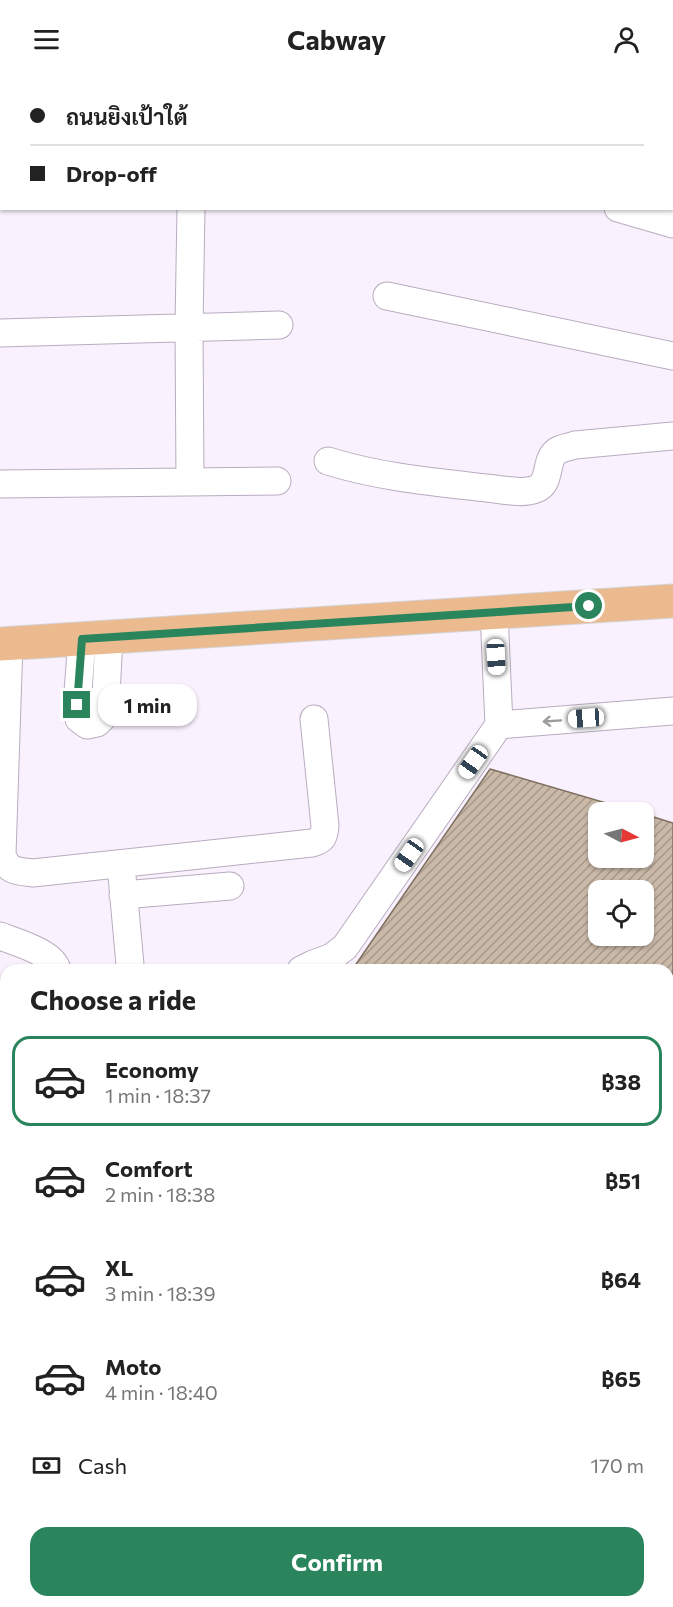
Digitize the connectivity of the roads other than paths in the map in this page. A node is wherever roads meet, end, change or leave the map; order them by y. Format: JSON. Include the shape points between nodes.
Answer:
{"nodes":[{"id":1,"x":191,"y":210,"type":"edge"},
{"id":2,"x":625,"y":210,"type":"edge"},
{"id":3,"x":673,"y":224,"type":"edge"},
{"id":4,"x":387,"y":296,"type":"dead end"},
{"id":5,"x":279,"y":325,"type":"dead end"},
{"id":6,"x":189,"y":327,"type":"junction"},
{"id":7,"x":0,"y":333,"type":"edge"},
{"id":8,"x":673,"y":356,"type":"edge"},
{"id":9,"x":673,"y":436,"type":"edge"},
{"id":10,"x":328,"y":461,"type":"dead end"},
{"id":11,"x":277,"y":480,"type":"dead end"},
{"id":12,"x":190,"y":482,"type":"junction"},
{"id":13,"x":0,"y":484,"type":"edge"},
{"id":14,"x":673,"y":601,"type":"edge"},
{"id":15,"x":494,"y":612,"type":"junction"},
{"id":16,"x":5,"y":644,"type":"edge"},
{"id":17,"x":673,"y":711,"type":"edge"},
{"id":18,"x":314,"y":719,"type":"dead end"},
{"id":19,"x":499,"y":725,"type":"junction"},
{"id":20,"x":122,"y":863,"type":"junction"},
{"id":21,"x":230,"y":885,"type":"dead end"},
{"id":22,"x":123,"y":895,"type":"junction"},
{"id":23,"x":0,"y":936,"type":"edge"},
{"id":24,"x":56,"y":964,"type":"edge"},
{"id":25,"x":130,"y":964,"type":"edge"},
{"id":26,"x":313,"y":964,"type":"edge"}],
"edges":[{"from":1,"to":6,"type":"street"},
{"from":2,"to":3,"type":"street"},
{"from":4,"to":8,"type":"street"},
{"from":5,"to":6,"type":"street"},
{"from":6,"to":7,"type":"street"},
{"from":6,"to":12,"type":"street"},
{"from":9,"to":10,"type":"street","via":[[565,448],[550,461],[540,487],[523,492],[430,482]]},
{"from":11,"to":12,"type":"street"},
{"from":12,"to":13,"type":"street"},
{"from":14,"to":15,"type":"main road"},
{"from":15,"to":16,"type":"main road"},
{"from":15,"to":19,"type":"street"},
{"from":16,"to":20,"type":"street","via":[[5,864],[13,870],[33,873]]},
{"from":17,"to":19,"type":"street","one_way":true},
{"from":18,"to":20,"type":"street","via":[[325,826],[320,840]]},
{"from":19,"to":26,"type":"street","via":[[345,947]]},
{"from":20,"to":22,"type":"street"},
{"from":21,"to":22,"type":"street"},
{"from":22,"to":25,"type":"street"},
{"from":23,"to":24,"type":"street"}]}
